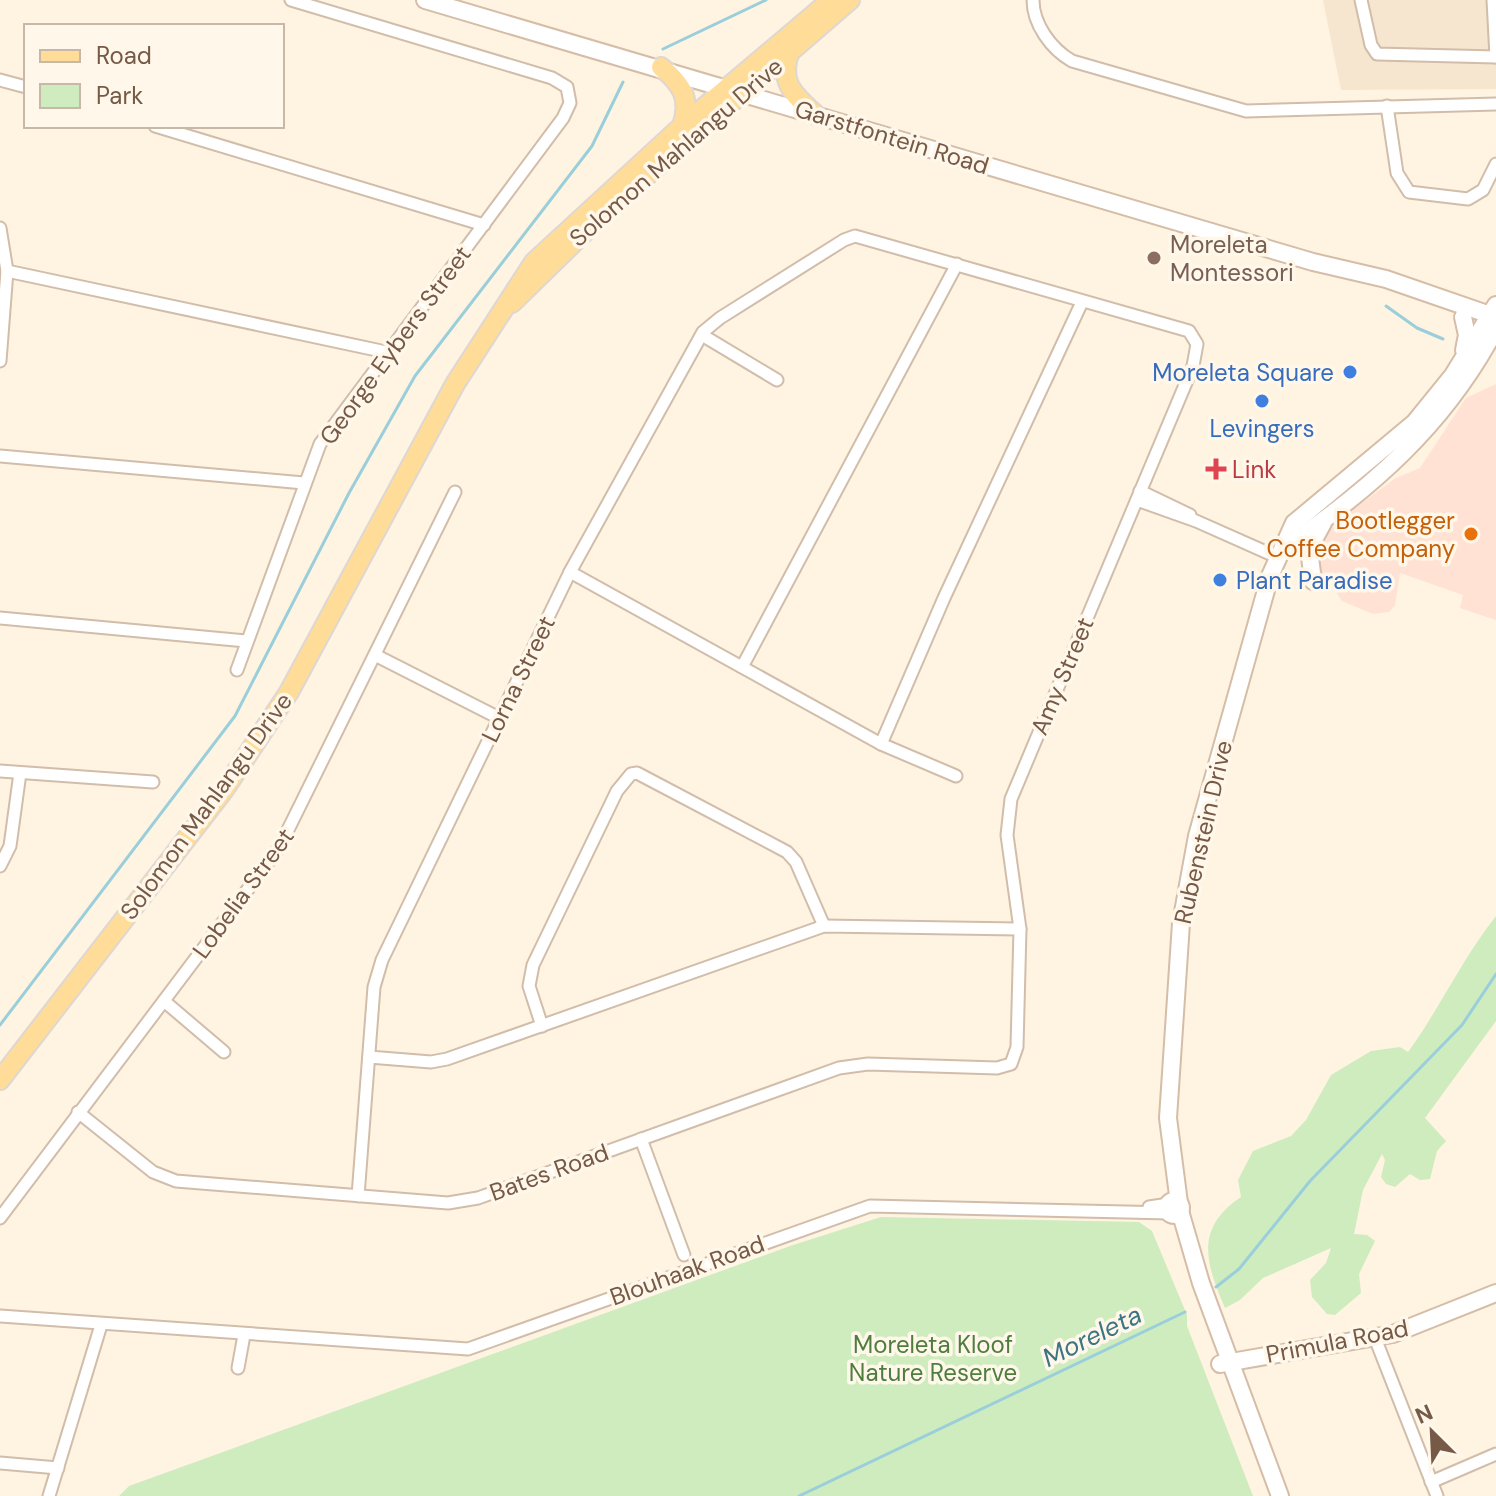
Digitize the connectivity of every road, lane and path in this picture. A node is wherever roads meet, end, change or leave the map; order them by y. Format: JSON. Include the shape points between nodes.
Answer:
{"nodes":[{"id":1,"x":291,"y":0,"type":"edge"},
{"id":2,"x":425,"y":0,"type":"edge"},
{"id":3,"x":831,"y":0,"type":"edge"},
{"id":4,"x":850,"y":0,"type":"edge"},
{"id":5,"x":1033,"y":0,"type":"edge"},
{"id":6,"x":1361,"y":0,"type":"edge"},
{"id":7,"x":1493,"y":0,"type":"edge"},
{"id":8,"x":790,"y":51,"type":"junction"},
{"id":9,"x":1496,"y":57,"type":"edge"},
{"id":10,"x":661,"y":67,"type":"junction"},
{"id":11,"x":0,"y":80,"type":"edge"},
{"id":12,"x":24,"y":86,"type":"edge"},
{"id":13,"x":735,"y":90,"type":"junction"},
{"id":14,"x":1496,"y":104,"type":"edge"},
{"id":15,"x":1387,"y":106,"type":"junction"},
{"id":16,"x":816,"y":115,"type":"junction"},
{"id":17,"x":682,"y":126,"type":"junction"},
{"id":18,"x":162,"y":128,"type":"edge"},
{"id":19,"x":1496,"y":164,"type":"edge"},
{"id":20,"x":484,"y":225,"type":"junction"},
{"id":21,"x":0,"y":228,"type":"edge"},
{"id":22,"x":1313,"y":262,"type":"junction"},
{"id":23,"x":957,"y":264,"type":"junction"},
{"id":24,"x":7,"y":271,"type":"junction"},
{"id":25,"x":1082,"y":302,"type":"junction"},
{"id":26,"x":506,"y":307,"type":"junction"},
{"id":27,"x":1463,"y":317,"type":"junction"},
{"id":28,"x":1493,"y":321,"type":"edge"},
{"id":29,"x":702,"y":335,"type":"junction"},
{"id":30,"x":386,"y":352,"type":"junction"},
{"id":31,"x":1465,"y":356,"type":"junction"},
{"id":32,"x":0,"y":361,"type":"edge"},
{"id":33,"x":777,"y":380,"type":"dead end"},
{"id":34,"x":0,"y":456,"type":"edge"},
{"id":35,"x":304,"y":483,"type":"junction"},
{"id":36,"x":455,"y":492,"type":"dead end"},
{"id":37,"x":1138,"y":496,"type":"junction"},
{"id":38,"x":1331,"y":512,"type":"junction"},
{"id":39,"x":1279,"y":554,"type":"junction"},
{"id":40,"x":570,"y":572,"type":"junction"},
{"id":41,"x":1313,"y":581,"type":"dead end"},
{"id":42,"x":0,"y":618,"type":"edge"},
{"id":43,"x":246,"y":641,"type":"junction"},
{"id":44,"x":375,"y":655,"type":"junction"},
{"id":45,"x":742,"y":667,"type":"junction"},
{"id":46,"x":237,"y":670,"type":"dead end"},
{"id":47,"x":499,"y":718,"type":"junction"},
{"id":48,"x":881,"y":744,"type":"junction"},
{"id":49,"x":0,"y":771,"type":"edge"},
{"id":50,"x":20,"y":773,"type":"junction"},
{"id":51,"x":956,"y":776,"type":"dead end"},
{"id":52,"x":153,"y":782,"type":"dead end"},
{"id":53,"x":0,"y":866,"type":"edge"},
{"id":54,"x":824,"y":926,"type":"junction"},
{"id":55,"x":1020,"y":929,"type":"junction"},
{"id":56,"x":164,"y":1001,"type":"junction"},
{"id":57,"x":542,"y":1026,"type":"junction"},
{"id":58,"x":1017,"y":1047,"type":"joint"},
{"id":59,"x":224,"y":1052,"type":"dead end"},
{"id":60,"x":369,"y":1057,"type":"junction"},
{"id":61,"x":0,"y":1080,"type":"edge"},
{"id":62,"x":78,"y":1112,"type":"junction"},
{"id":63,"x":641,"y":1139,"type":"junction"},
{"id":64,"x":358,"y":1196,"type":"junction"},
{"id":65,"x":1174,"y":1208,"type":"junction"},
{"id":66,"x":0,"y":1218,"type":"edge"},
{"id":67,"x":684,"y":1255,"type":"dead end"},
{"id":68,"x":1496,"y":1293,"type":"edge"},
{"id":69,"x":0,"y":1316,"type":"edge"},
{"id":70,"x":101,"y":1325,"type":"junction"},
{"id":71,"x":244,"y":1335,"type":"junction"},
{"id":72,"x":1375,"y":1338,"type":"junction"},
{"id":73,"x":1224,"y":1362,"type":"junction"},
{"id":74,"x":238,"y":1368,"type":"dead end"},
{"id":75,"x":1496,"y":1454,"type":"edge"},
{"id":76,"x":0,"y":1463,"type":"edge"},
{"id":77,"x":58,"y":1468,"type":"junction"},
{"id":78,"x":1431,"y":1482,"type":"junction"},
{"id":79,"x":49,"y":1496,"type":"edge"},
{"id":80,"x":1273,"y":1496,"type":"edge"},
{"id":81,"x":1280,"y":1496,"type":"edge"},
{"id":82,"x":1437,"y":1496,"type":"edge"}],
"edges":[{"from":1,"to":20,"type":"street","name":"George Eybers Street","via":[[546,76],[567,87],[570,103],[563,118]]},
{"from":2,"to":10,"type":"street","name":"Garstfontein Road"},
{"from":3,"to":13,"type":"main road","name":"Solomon Mahlangu Drive"},
{"from":4,"to":8,"type":"main road","name":"Solomon Mahlangu Drive"},
{"from":5,"to":15,"type":"street","via":[[1039,25],[1056,50],[1072,61],[1246,111]]},
{"from":6,"to":9,"type":"street","via":[[1377,54]]},
{"from":7,"to":9,"type":"street"},
{"from":8,"to":13,"type":"main road","name":"Solomon Mahlangu Drive"},
{"from":8,"to":16,"type":"main road","via":[[785,66],[788,88]]},
{"from":10,"to":13,"type":"street","name":"Garstfontein Road"},
{"from":10,"to":17,"type":"main road","via":[[685,94]]},
{"from":11,"to":12,"type":"street"},
{"from":13,"to":16,"type":"street","name":"Garstfontein Road"},
{"from":13,"to":17,"type":"main road","name":"Solomon Mahlangu Drive"},
{"from":13,"to":26,"type":"main road","name":"Solomon Mahlangu Drive"},
{"from":14,"to":15,"type":"street"},
{"from":15,"to":19,"type":"street","via":[[1397,173],[1409,192],[1468,199],[1483,190]]},
{"from":16,"to":22,"type":"street","name":"Garstfontein Road"},
{"from":17,"to":26,"type":"main road","name":"Solomon Mahlangu Drive","via":[[534,262]]},
{"from":18,"to":20,"type":"street"},
{"from":20,"to":30,"type":"street","name":"George Eybers Street"},
{"from":21,"to":24,"type":"street"},
{"from":22,"to":27,"type":"street","name":"Garstfontein Road"},
{"from":22,"to":28,"type":"street","name":"Garstfontein Road","via":[[1386,279]]},
{"from":23,"to":25,"type":"street"},
{"from":23,"to":29,"type":"street","name":"Lorna Street","via":[[850,237],[720,318]]},
{"from":23,"to":45,"type":"street"},
{"from":24,"to":30,"type":"street"},
{"from":24,"to":32,"type":"street"},
{"from":25,"to":37,"type":"street","name":"Amy Street","via":[[1182,327],[1193,335],[1197,353]]},
{"from":25,"to":48,"type":"street"},
{"from":26,"to":61,"type":"main road","name":"Solomon Mahlangu Drive","via":[[455,384],[289,692],[224,790]]},
{"from":27,"to":28,"type":"street","name":"Garstfontein Road"},
{"from":27,"to":31,"type":"street"},
{"from":28,"to":31,"type":"street","name":"Rubenstein Drive"},
{"from":28,"to":38,"type":"street","via":[[1452,399],[1404,455]]},
{"from":29,"to":33,"type":"street"},
{"from":29,"to":40,"type":"street","name":"Lorna Street"},
{"from":30,"to":35,"type":"street","name":"George Eybers Street","via":[[325,437]]},
{"from":31,"to":39,"type":"street","name":"Rubenstein Drive","via":[[1406,433],[1294,523]]},
{"from":34,"to":35,"type":"street"},
{"from":35,"to":43,"type":"street","name":"George Eybers Street"},
{"from":36,"to":44,"type":"street","name":"Lobelia Street"},
{"from":37,"to":39,"type":"street"},
{"from":37,"to":55,"type":"street","name":"Amy Street","via":[[1011,799],[1007,835]]},
{"from":38,"to":39,"type":"street"},
{"from":38,"to":41,"type":"street","via":[[1310,544]]},
{"from":39,"to":65,"type":"street","name":"Rubenstein Drive","via":[[1249,641],[1185,896],[1169,1073]]},
{"from":40,"to":45,"type":"street"},
{"from":40,"to":47,"type":"street","name":"Lorna Street"},
{"from":42,"to":43,"type":"street"},
{"from":43,"to":46,"type":"street","name":"George Eybers Street"},
{"from":44,"to":47,"type":"street"},
{"from":44,"to":56,"type":"street","name":"Lobelia Street","via":[[285,838]]},
{"from":45,"to":48,"type":"street"},
{"from":47,"to":60,"type":"street","name":"Lorna Street","via":[[382,960],[374,987]]},
{"from":48,"to":51,"type":"street"},
{"from":49,"to":50,"type":"street"},
{"from":50,"to":52,"type":"street"},
{"from":50,"to":53,"type":"street","via":[[10,846]]},
{"from":54,"to":55,"type":"street"},
{"from":54,"to":57,"type":"street"},
{"from":54,"to":57,"type":"street","via":[[787,852],[637,773],[626,776],[529,977]]},
{"from":55,"to":58,"type":"street","name":"Amy Street"},
{"from":56,"to":59,"type":"street"},
{"from":56,"to":62,"type":"street","name":"Lobelia Street"},
{"from":57,"to":60,"type":"street","via":[[431,1062]]},
{"from":58,"to":63,"type":"street","name":"Bates Road","via":[[1015,1058],[1004,1068],[839,1068]]},
{"from":60,"to":64,"type":"street","name":"Lorna Street"},
{"from":62,"to":64,"type":"street","name":"Bates Road","via":[[165,1178]]},
{"from":62,"to":66,"type":"street","name":"Lobelia Street"},
{"from":63,"to":64,"type":"street","name":"Bates Road","via":[[463,1202]]},
{"from":63,"to":67,"type":"street"},
{"from":65,"to":71,"type":"street","name":"Blouhaak Road","via":[[855,1209],[468,1349]]},
{"from":65,"to":73,"type":"street","name":"Rubenstein Drive"},
{"from":68,"to":72,"type":"street","name":"Primula Road"},
{"from":69,"to":70,"type":"street","name":"Blouhaak Road"},
{"from":70,"to":71,"type":"street","name":"Blouhaak Road"},
{"from":70,"to":77,"type":"street"},
{"from":71,"to":74,"type":"street"},
{"from":72,"to":73,"type":"street","name":"Primula Road"},
{"from":72,"to":78,"type":"street"},
{"from":73,"to":80,"type":"street","name":"Rubenstein Drive"},
{"from":73,"to":81,"type":"street","name":"Rubenstein Drive"},
{"from":75,"to":78,"type":"street"},
{"from":76,"to":77,"type":"street"},
{"from":77,"to":79,"type":"street"},
{"from":78,"to":82,"type":"street"}]}
